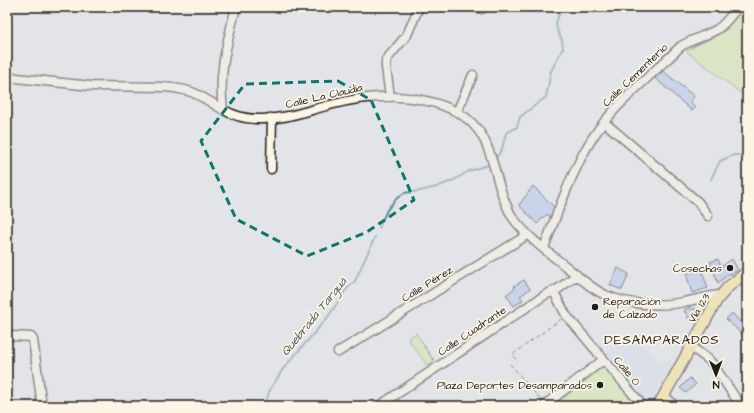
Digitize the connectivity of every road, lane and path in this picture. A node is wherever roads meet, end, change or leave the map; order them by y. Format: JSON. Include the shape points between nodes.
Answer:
{"nodes":[{"id":1,"x":236,"y":7,"type":"edge"},
{"id":2,"x":419,"y":7,"type":"edge"},
{"id":3,"x":738,"y":7,"type":"edge"},
{"id":4,"x":473,"y":75,"type":"dead end"},
{"id":5,"x":7,"y":77,"type":"edge"},
{"id":6,"x":390,"y":97,"type":"junction"},
{"id":7,"x":223,"y":110,"type":"junction"},
{"id":8,"x":457,"y":112,"type":"junction"},
{"id":9,"x":272,"y":118,"type":"junction"},
{"id":10,"x":604,"y":122,"type":"junction"},
{"id":11,"x":271,"y":169,"type":"dead end"},
{"id":12,"x":708,"y":216,"type":"dead end"},
{"id":13,"x":527,"y":234,"type":"junction"},
{"id":14,"x":544,"y":248,"type":"junction"},
{"id":15,"x":746,"y":274,"type":"edge"},
{"id":16,"x":577,"y":275,"type":"junction"},
{"id":17,"x":554,"y":292,"type":"junction"},
{"id":18,"x":720,"y":295,"type":"junction"},
{"id":19,"x":566,"y":315,"type":"junction"},
{"id":20,"x":12,"y":336,"type":"dead end"},
{"id":21,"x":424,"y":346,"type":"dead end"},
{"id":22,"x":690,"y":346,"type":"junction"},
{"id":23,"x":338,"y":352,"type":"dead end"},
{"id":24,"x":516,"y":359,"type":"dead end"},
{"id":25,"x":603,"y":360,"type":"junction"},
{"id":26,"x":435,"y":361,"type":"dead end"},
{"id":27,"x":510,"y":364,"type":"dead end"},
{"id":28,"x":664,"y":396,"type":"junction"},
{"id":29,"x":546,"y":404,"type":"joint"},
{"id":30,"x":42,"y":406,"type":"edge"},
{"id":31,"x":379,"y":406,"type":"edge"},
{"id":32,"x":643,"y":406,"type":"edge"},
{"id":33,"x":658,"y":406,"type":"edge"},
{"id":34,"x":674,"y":406,"type":"edge"},
{"id":35,"x":741,"y":406,"type":"edge"}],
"edges":[{"from":1,"to":7,"type":"street","via":[[222,67],[220,84]]},
{"from":2,"to":6,"type":"street","via":[[407,35],[386,60]]},
{"from":3,"to":10,"type":"street","name":"Calle Cementerio","via":[[716,30],[681,46],[622,101]]},
{"from":4,"to":8,"type":"street"},
{"from":5,"to":7,"type":"street","name":"Calle La Claudia","via":[[91,86],[176,88],[195,94]]},
{"from":6,"to":8,"type":"street","name":"Calle La Claudia","via":[[433,102]]},
{"from":6,"to":9,"type":"street","name":"Calle La Claudia","via":[[349,100],[299,114]]},
{"from":7,"to":9,"type":"street","name":"Calle La Claudia","via":[[246,118]]},
{"from":8,"to":13,"type":"street","name":"Calle La Claudia","via":[[470,120],[482,135],[509,210]]},
{"from":9,"to":11,"type":"street"},
{"from":10,"to":12,"type":"street","via":[[698,202]]},
{"from":10,"to":14,"type":"street","name":"Calle Cementerio","via":[[579,164]]},
{"from":13,"to":14,"type":"street","name":"Calle La Claudia"},
{"from":13,"to":23,"type":"street","name":"Calle Pérez"},
{"from":14,"to":16,"type":"street","name":"Calle La Claudia"},
{"from":15,"to":18,"type":"main road","name":"Vía 123"},
{"from":16,"to":17,"type":"street","name":"Calle Cuadrante"},
{"from":16,"to":18,"type":"street","name":"Calle La Claudia","via":[[598,291],[629,302],[666,304]]},
{"from":17,"to":19,"type":"street","name":"Calle 0"},
{"from":17,"to":31,"type":"street","name":"Calle Cuadrante"},
{"from":18,"to":22,"type":"main road","name":"Vía 123"},
{"from":19,"to":24,"type":"path","via":[[512,354]]},
{"from":19,"to":25,"type":"street","name":"Calle 0"},
{"from":20,"to":30,"type":"street","via":[[31,337],[33,340]]},
{"from":21,"to":26,"type":"path"},
{"from":22,"to":28,"type":"main road","name":"Vía 123"},
{"from":22,"to":35,"type":"street","via":[[709,360]]},
{"from":25,"to":29,"type":"street"},
{"from":25,"to":32,"type":"street","name":"Calle 0"},
{"from":27,"to":29,"type":"path"},
{"from":28,"to":33,"type":"main road","name":"Vía 123"},
{"from":28,"to":34,"type":"street"}]}
